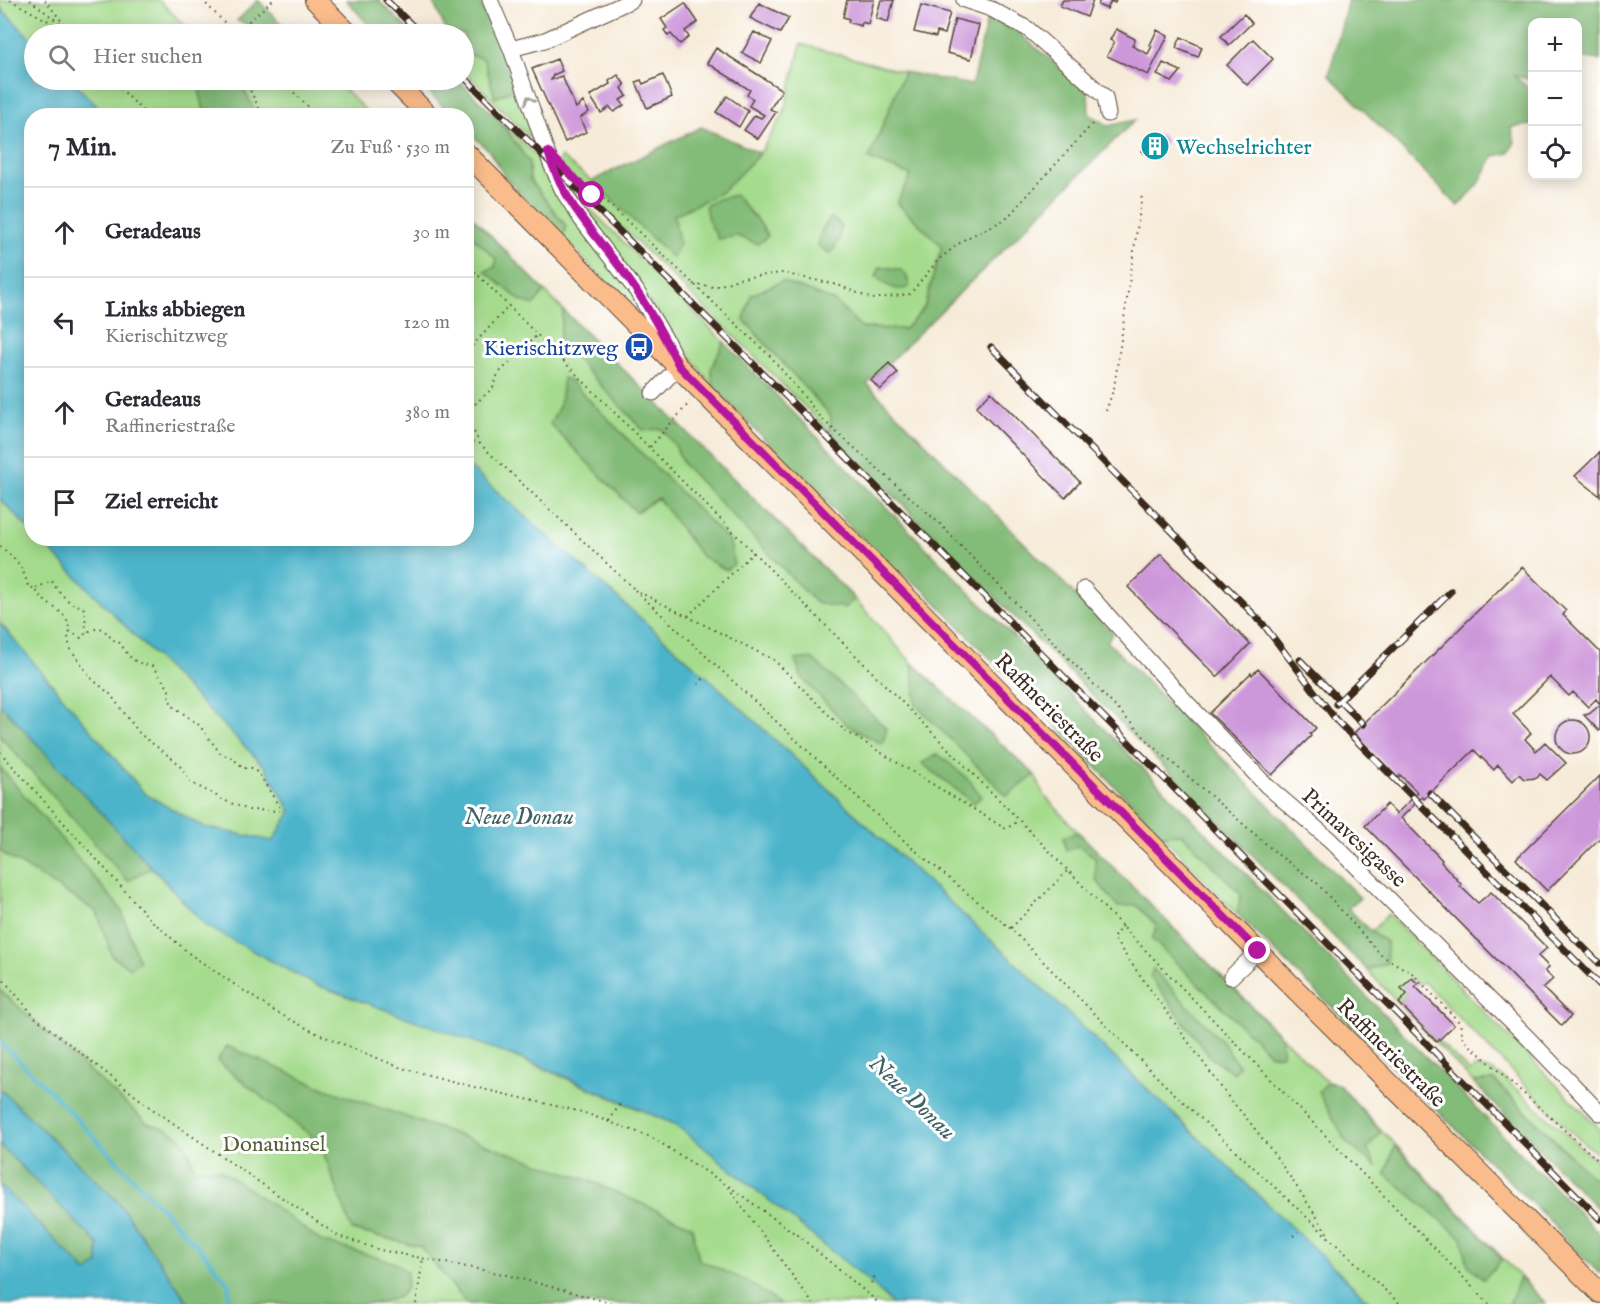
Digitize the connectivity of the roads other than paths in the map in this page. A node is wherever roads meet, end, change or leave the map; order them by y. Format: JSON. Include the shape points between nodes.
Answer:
{"nodes":[{"id":1,"x":315,"y":0,"type":"edge"},
{"id":2,"x":490,"y":0,"type":"edge"},
{"id":3,"x":632,"y":0,"type":"edge"},
{"id":4,"x":964,"y":0,"type":"edge"},
{"id":5,"x":339,"y":24,"type":"edge"},
{"id":6,"x":511,"y":49,"type":"junction"},
{"id":7,"x":403,"y":90,"type":"edge"},
{"id":8,"x":421,"y":108,"type":"edge"},
{"id":9,"x":1108,"y":114,"type":"road end"},
{"id":10,"x":474,"y":161,"type":"edge"},
{"id":11,"x":679,"y":366,"type":"junction"},
{"id":12,"x":653,"y":393,"type":"dead end"},
{"id":13,"x":1084,"y":589,"type":"dead end"},
{"id":14,"x":1258,"y":951,"type":"junction"},
{"id":15,"x":1231,"y":977,"type":"dead end"},
{"id":16,"x":1600,"y":1113,"type":"edge"},
{"id":17,"x":1600,"y":1293,"type":"edge"}],
"edges":[{"from":1,"to":5,"type":"main road"},
{"from":2,"to":6,"type":"street"},
{"from":3,"to":6,"type":"street","via":[[545,40]]},
{"from":4,"to":9,"type":"street","via":[[1028,28],[1105,97]]},
{"from":11,"to":6,"type":"street","one_way":true,"via":[[636,290],[563,191]]},
{"from":7,"to":8,"type":"main road"},
{"from":10,"to":11,"type":"main road","name":"Raffineriestraße"},
{"from":11,"to":12,"type":"street"},
{"from":11,"to":14,"type":"main road","name":"Raffineriestraße"},
{"from":13,"to":16,"type":"street","name":"Primavesigasse","via":[[1267,786],[1330,840]]},
{"from":14,"to":15,"type":"street"},
{"from":14,"to":17,"type":"main road","name":"Raffineriestraße"}]}
